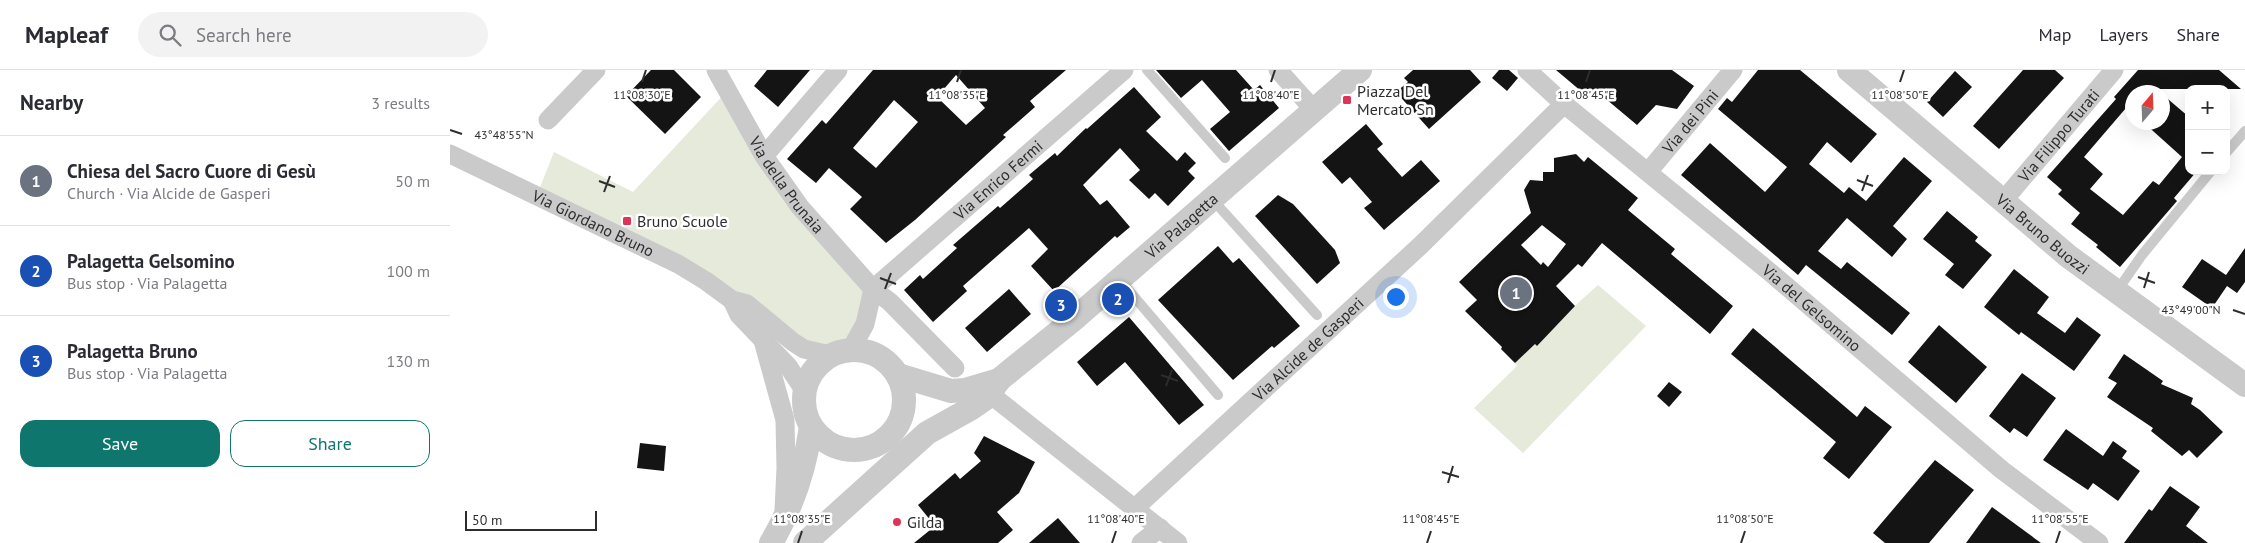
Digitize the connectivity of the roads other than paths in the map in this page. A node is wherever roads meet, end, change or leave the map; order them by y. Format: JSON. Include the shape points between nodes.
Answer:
{"nodes":[{"id":1,"x":596,"y":70,"type":"edge"},
{"id":2,"x":716,"y":70,"type":"edge"},
{"id":3,"x":838,"y":70,"type":"edge"},
{"id":4,"x":1124,"y":70,"type":"edge"},
{"id":5,"x":1147,"y":70,"type":"edge"},
{"id":6,"x":1278,"y":70,"type":"edge"},
{"id":7,"x":1360,"y":70,"type":"edge"},
{"id":8,"x":1527,"y":70,"type":"edge"},
{"id":9,"x":1733,"y":70,"type":"edge"},
{"id":10,"x":1849,"y":70,"type":"edge"},
{"id":11,"x":2114,"y":70,"type":"edge"},
{"id":12,"x":1564,"y":104,"type":"junction"},
{"id":13,"x":1314,"y":110,"type":"junction"},
{"id":14,"x":548,"y":120,"type":"dead end"},
{"id":15,"x":2245,"y":131,"type":"edge"},
{"id":16,"x":2230,"y":148,"type":"edge"},
{"id":17,"x":450,"y":154,"type":"edge"},
{"id":18,"x":764,"y":156,"type":"junction"},
{"id":19,"x":1224,"y":158,"type":"dead end"},
{"id":20,"x":1648,"y":172,"type":"junction"},
{"id":21,"x":2208,"y":175,"type":"edge"},
{"id":22,"x":1212,"y":199,"type":"junction"},
{"id":23,"x":2003,"y":201,"type":"junction"},
{"id":24,"x":1119,"y":279,"type":"junction"},
{"id":25,"x":872,"y":289,"type":"junction"},
{"id":26,"x":2117,"y":291,"type":"junction"},
{"id":27,"x":732,"y":300,"type":"junction"},
{"id":28,"x":1317,"y":315,"type":"dead end"},
{"id":29,"x":762,"y":337,"type":"junction"},
{"id":30,"x":841,"y":352,"type":"junction"},
{"id":31,"x":955,"y":368,"type":"dead end"},
{"id":32,"x":898,"y":375,"type":"junction"},
{"id":33,"x":2245,"y":385,"type":"edge"},
{"id":34,"x":804,"y":390,"type":"junction"},
{"id":35,"x":990,"y":391,"type":"junction"},
{"id":36,"x":1218,"y":394,"type":"dead end"},
{"id":37,"x":811,"y":426,"type":"junction"},
{"id":38,"x":897,"y":427,"type":"junction"},
{"id":39,"x":877,"y":445,"type":"junction"},
{"id":40,"x":850,"y":504,"type":"junction"},
{"id":41,"x":1135,"y":508,"type":"junction"},
{"id":42,"x":1160,"y":528,"type":"junction"},
{"id":43,"x":777,"y":533,"type":"edge"},
{"id":44,"x":805,"y":543,"type":"edge"},
{"id":45,"x":1141,"y":543,"type":"edge"},
{"id":46,"x":1178,"y":543,"type":"edge"},
{"id":47,"x":2099,"y":543,"type":"edge"}],
"edges":[{"from":1,"to":14,"type":"street"},
{"from":2,"to":18,"type":"street","name":"Via della Prunaia"},
{"from":3,"to":18,"type":"street"},
{"from":4,"to":25,"type":"street","name":"Via Enrico Fermi"},
{"from":5,"to":19,"type":"lane"},
{"from":6,"to":13,"type":"street"},
{"from":7,"to":13,"type":"street","name":"Via Palagetta"},
{"from":8,"to":12,"type":"street","name":"Via del Gelsomino"},
{"from":9,"to":20,"type":"street","name":"Via dei Pini"},
{"from":10,"to":23,"type":"street","name":"Via Bruno Buozzi"},
{"from":11,"to":23,"type":"street","name":"Via Filippo Turati"},
{"from":12,"to":20,"type":"street","name":"Via del Gelsomino"},
{"from":12,"to":41,"type":"street","name":"Via Alcide de Gasperi","via":[[1421,245]]},
{"from":13,"to":22,"type":"street","name":"Via Palagetta"},
{"from":15,"to":16,"type":"lane"},
{"from":17,"to":27,"type":"street","name":"Via Giordano Bruno","via":[[678,264]]},
{"from":18,"to":25,"type":"street","name":"Via della Prunaia","via":[[800,207]]},
{"from":20,"to":47,"type":"street","name":"Via del Gelsomino","via":[[2002,470]]},
{"from":21,"to":26,"type":"lane"},
{"from":22,"to":24,"type":"street","name":"Via Palagetta"},
{"from":22,"to":28,"type":"lane"},
{"from":23,"to":26,"type":"street","name":"Via Bruno Buozzi","via":[[2068,256]]},
{"from":24,"to":35,"type":"street","name":"Via Palagetta"},
{"from":24,"to":36,"type":"lane"},
{"from":25,"to":30,"type":"street","via":[[865,324]]},
{"from":25,"to":31,"type":"street","name":"Via della Prunaia","via":[[890,302]]},
{"from":26,"to":33,"type":"street","name":"Via Bruno Buozzi"},
{"from":27,"to":29,"type":"street","name":"Via Giordano Bruno","via":[[739,315]]},
{"from":27,"to":30,"type":"street","name":"Via Giordano Bruno","via":[[746,304],[799,346]]},
{"from":29,"to":34,"type":"street","name":"Via Giordano Bruno"},
{"from":29,"to":43,"type":"street","via":[[785,420],[786,468]]},
{"from":30,"to":32,"type":"street","name":"Via Palagetta","via":[[862,350],[881,357]]},
{"from":30,"to":34,"type":"street","via":[[821,360],[813,369]]},
{"from":32,"to":35,"type":"street","name":"Via Palagetta","via":[[952,391]]},
{"from":32,"to":38,"type":"street","via":[[904,401]]},
{"from":34,"to":37,"type":"street","via":[[804,409]]},
{"from":35,"to":38,"type":"street","name":"Via Palagetta"},
{"from":35,"to":40,"type":"street","name":"Via Palagetta","via":[[927,433]]},
{"from":35,"to":41,"type":"street"},
{"from":37,"to":39,"type":"street","via":[[829,444],[840,448],[852,450]]},
{"from":37,"to":43,"type":"street","via":[[799,482]]},
{"from":38,"to":39,"type":"street","name":"Via Palagetta"},
{"from":39,"to":40,"type":"street","name":"Via Palagetta"},
{"from":40,"to":44,"type":"street","name":"Via Palagetta"},
{"from":41,"to":42,"type":"street"},
{"from":42,"to":45,"type":"street"},
{"from":42,"to":46,"type":"street"}]}
